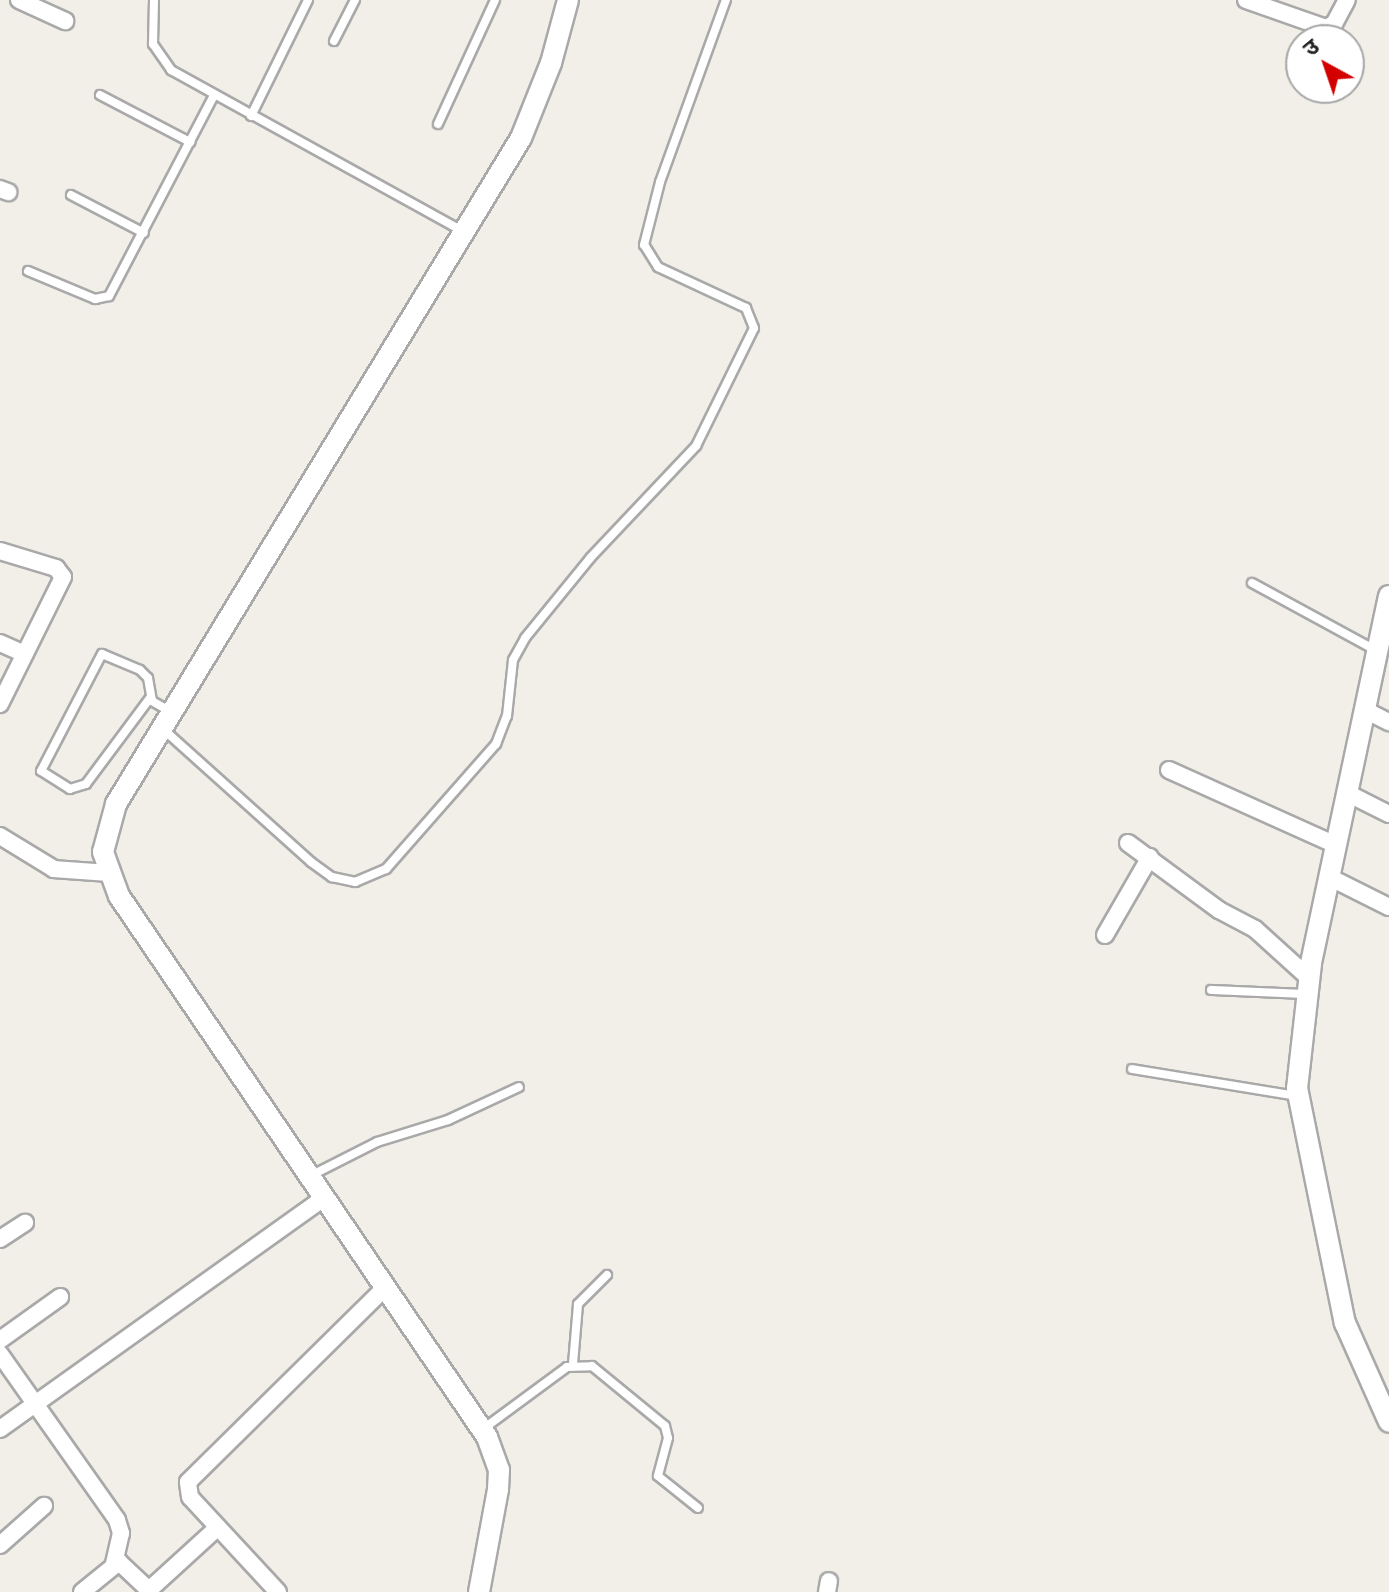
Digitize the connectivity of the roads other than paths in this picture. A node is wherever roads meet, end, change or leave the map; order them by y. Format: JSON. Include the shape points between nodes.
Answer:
{"nodes":[{"id":1,"x":19,"y":0,"type":"edge"},
{"id":2,"x":154,"y":0,"type":"edge"},
{"id":3,"x":308,"y":0,"type":"edge"},
{"id":4,"x":355,"y":0,"type":"edge"},
{"id":5,"x":495,"y":0,"type":"edge"},
{"id":6,"x":568,"y":0,"type":"edge"},
{"id":7,"x":726,"y":0,"type":"edge"},
{"id":8,"x":1246,"y":0,"type":"edge"},
{"id":9,"x":1347,"y":0,"type":"edge"},
{"id":10,"x":65,"y":21,"type":"dead end"},
{"id":11,"x":334,"y":41,"type":"dead end"},
{"id":12,"x":100,"y":95,"type":"dead end"},
{"id":13,"x":214,"y":95,"type":"junction"},
{"id":14,"x":251,"y":116,"type":"junction"},
{"id":15,"x":438,"y":124,"type":"dead end"},
{"id":16,"x":190,"y":142,"type":"junction"},
{"id":17,"x":71,"y":195,"type":"dead end"},
{"id":18,"x":465,"y":232,"type":"junction"},
{"id":19,"x":144,"y":233,"type":"junction"},
{"id":20,"x":28,"y":271,"type":"dead end"},
{"id":21,"x":0,"y":551,"type":"edge"},
{"id":22,"x":1252,"y":583,"type":"dead end"},
{"id":23,"x":1389,"y":596,"type":"edge"},
{"id":24,"x":0,"y":643,"type":"edge"},
{"id":25,"x":1377,"y":651,"type":"junction"},
{"id":26,"x":25,"y":654,"type":"junction"},
{"id":27,"x":150,"y":698,"type":"junction"},
{"id":28,"x":0,"y":704,"type":"edge"},
{"id":29,"x":1365,"y":710,"type":"junction"},
{"id":30,"x":167,"y":720,"type":"junction"},
{"id":31,"x":1389,"y":722,"type":"edge"},
{"id":32,"x":1169,"y":770,"type":"dead end"},
{"id":33,"x":1359,"y":798,"type":"junction"},
{"id":34,"x":1389,"y":814,"type":"edge"},
{"id":35,"x":0,"y":836,"type":"edge"},
{"id":36,"x":1128,"y":843,"type":"dead end"},
{"id":37,"x":1336,"y":845,"type":"junction"},
{"id":38,"x":1150,"y":857,"type":"junction"},
{"id":39,"x":108,"y":873,"type":"junction"},
{"id":40,"x":1340,"y":883,"type":"junction"},
{"id":41,"x":1389,"y":907,"type":"edge"},
{"id":42,"x":1105,"y":935,"type":"dead end"},
{"id":43,"x":1307,"y":986,"type":"junction"},
{"id":44,"x":1211,"y":990,"type":"dead end"},
{"id":45,"x":1132,"y":1069,"type":"dead end"},
{"id":46,"x":519,"y":1087,"type":"dead end"},
{"id":47,"x":1298,"y":1096,"type":"junction"},
{"id":48,"x":311,"y":1176,"type":"junction"},
{"id":49,"x":325,"y":1197,"type":"junction"},
{"id":50,"x":25,"y":1223,"type":"dead end"},
{"id":51,"x":0,"y":1239,"type":"edge"},
{"id":52,"x":607,"y":1275,"type":"dead end"},
{"id":53,"x":386,"y":1287,"type":"junction"},
{"id":54,"x":60,"y":1297,"type":"dead end"},
{"id":55,"x":0,"y":1340,"type":"edge"},
{"id":56,"x":0,"y":1354,"type":"edge"},
{"id":57,"x":573,"y":1364,"type":"junction"},
{"id":58,"x":35,"y":1404,"type":"junction"},
{"id":59,"x":1389,"y":1422,"type":"edge"},
{"id":60,"x":0,"y":1429,"type":"edge"},
{"id":61,"x":482,"y":1430,"type":"junction"},
{"id":62,"x":44,"y":1506,"type":"dead end"},
{"id":63,"x":698,"y":1508,"type":"dead end"},
{"id":64,"x":218,"y":1527,"type":"junction"},
{"id":65,"x":0,"y":1545,"type":"edge"},
{"id":66,"x":114,"y":1563,"type":"junction"},
{"id":67,"x":150,"y":1591,"type":"edge"},
{"id":68,"x":82,"y":1592,"type":"edge"},
{"id":69,"x":278,"y":1592,"type":"edge"},
{"id":70,"x":479,"y":1592,"type":"edge"}],
"edges":[{"from":1,"to":10,"type":"street"},
{"from":2,"to":13,"type":"lane","via":[[156,54],[171,70]]},
{"from":3,"to":14,"type":"lane"},
{"from":4,"to":11,"type":"lane"},
{"from":5,"to":15,"type":"lane"},
{"from":6,"to":18,"type":"street","via":[[535,107]]},
{"from":7,"to":30,"type":"lane","via":[[660,182],[644,245],[658,267],[746,308],[754,328],[696,446],[591,557],[525,638],[513,660],[507,716],[496,744],[386,869],[355,882],[332,877],[311,862]]},
{"from":8,"to":9,"type":"street","via":[[1326,28],[1336,22]]},
{"from":12,"to":16,"type":"lane"},
{"from":13,"to":14,"type":"lane"},
{"from":13,"to":16,"type":"lane"},
{"from":14,"to":18,"type":"lane"},
{"from":16,"to":19,"type":"lane"},
{"from":17,"to":19,"type":"lane"},
{"from":18,"to":30,"type":"street"},
{"from":19,"to":20,"type":"lane","via":[[115,290],[102,299]]},
{"from":21,"to":26,"type":"street","via":[[56,568],[63,577]]},
{"from":22,"to":25,"type":"lane"},
{"from":23,"to":25,"type":"street"},
{"from":24,"to":26,"type":"street"},
{"from":25,"to":29,"type":"street"},
{"from":26,"to":28,"type":"street"},
{"from":27,"to":27,"type":"lane","via":[[145,674],[110,653],[102,654],[41,771],[70,789],[86,784]]},
{"from":27,"to":30,"type":"lane"},
{"from":29,"to":31,"type":"street"},
{"from":29,"to":33,"type":"street"},
{"from":30,"to":39,"type":"street","via":[[111,817],[103,852]]},
{"from":32,"to":37,"type":"street"},
{"from":33,"to":34,"type":"street"},
{"from":33,"to":37,"type":"street"},
{"from":35,"to":39,"type":"street","via":[[54,869]]},
{"from":36,"to":38,"type":"street"},
{"from":37,"to":40,"type":"street"},
{"from":38,"to":42,"type":"street"},
{"from":38,"to":43,"type":"street","via":[[1219,910],[1255,929]]},
{"from":39,"to":48,"type":"street"},
{"from":40,"to":41,"type":"street"},
{"from":40,"to":43,"type":"street"},
{"from":43,"to":44,"type":"lane"},
{"from":43,"to":47,"type":"street"},
{"from":45,"to":47,"type":"lane"},
{"from":46,"to":48,"type":"lane","via":[[448,1120],[377,1142]]},
{"from":47,"to":59,"type":"street","via":[[1345,1323]]},
{"from":48,"to":49,"type":"street"},
{"from":49,"to":53,"type":"street"},
{"from":49,"to":58,"type":"street"},
{"from":50,"to":51,"type":"street"},
{"from":52,"to":57,"type":"lane","via":[[578,1304]]},
{"from":53,"to":61,"type":"street"},
{"from":53,"to":64,"type":"street","via":[[188,1482],[190,1497]]},
{"from":54,"to":55,"type":"street"},
{"from":56,"to":58,"type":"street"},
{"from":57,"to":61,"type":"lane"},
{"from":57,"to":63,"type":"lane","via":[[592,1366],[662,1421],[668,1438],[658,1476]]},
{"from":58,"to":60,"type":"street"},
{"from":58,"to":66,"type":"street","via":[[117,1520],[121,1533]]},
{"from":61,"to":70,"type":"street","via":[[494,1452],[498,1489]]},
{"from":62,"to":65,"type":"street"},
{"from":64,"to":67,"type":"street"},
{"from":64,"to":69,"type":"street"},
{"from":66,"to":67,"type":"street","via":[[124,1563]]},
{"from":66,"to":68,"type":"street"}]}
